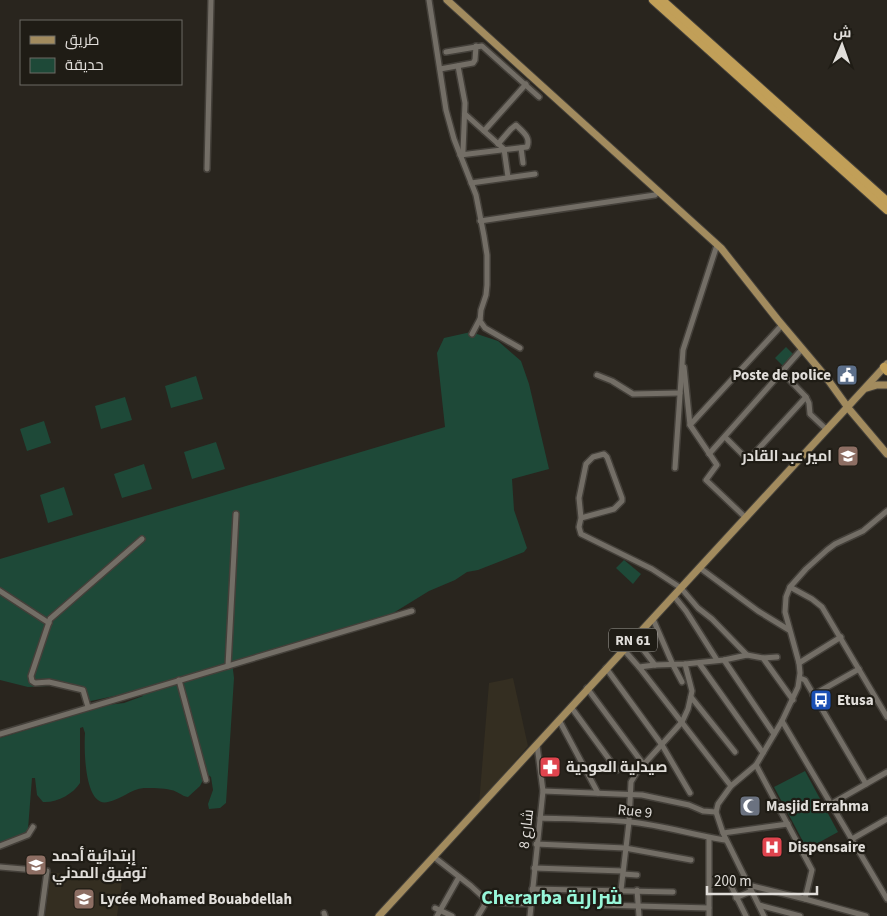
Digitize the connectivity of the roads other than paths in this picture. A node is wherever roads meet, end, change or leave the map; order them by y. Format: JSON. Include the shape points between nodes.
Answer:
{"nodes":[{"id":1,"x":211,"y":0,"type":"edge"},
{"id":2,"x":428,"y":0,"type":"edge"},
{"id":3,"x":447,"y":0,"type":"edge"},
{"id":4,"x":653,"y":0,"type":"edge"},
{"id":5,"x":662,"y":0,"type":"edge"},
{"id":6,"x":476,"y":46,"type":"junction"},
{"id":7,"x":446,"y":52,"type":"dead end"},
{"id":8,"x":458,"y":66,"type":"junction"},
{"id":9,"x":440,"y":69,"type":"junction"},
{"id":10,"x":526,"y":84,"type":"junction"},
{"id":11,"x":539,"y":97,"type":"dead end"},
{"id":12,"x":465,"y":114,"type":"junction"},
{"id":13,"x":484,"y":131,"type":"junction"},
{"id":14,"x":498,"y":144,"type":"junction"},
{"id":15,"x":521,"y":148,"type":"junction"},
{"id":16,"x":504,"y":150,"type":"junction"},
{"id":17,"x":460,"y":155,"type":"junction"},
{"id":18,"x":523,"y":162,"type":"dead end"},
{"id":19,"x":207,"y":169,"type":"dead end"},
{"id":20,"x":535,"y":174,"type":"dead end"},
{"id":21,"x":508,"y":177,"type":"junction"},
{"id":22,"x":471,"y":183,"type":"junction"},
{"id":23,"x":658,"y":192,"type":"junction"},
{"id":24,"x":887,"y":201,"type":"edge"},
{"id":25,"x":887,"y":210,"type":"edge"},
{"id":26,"x":480,"y":221,"type":"junction"},
{"id":27,"x":717,"y":245,"type":"junction"},
{"id":28,"x":480,"y":318,"type":"junction"},
{"id":29,"x":782,"y":325,"type":"junction"},
{"id":30,"x":472,"y":334,"type":"dead end"},
{"id":31,"x":520,"y":348,"type":"dead end"},
{"id":32,"x":802,"y":349,"type":"junction"},
{"id":33,"x":682,"y":356,"type":"junction"},
{"id":34,"x":886,"y":367,"type":"edge"},
{"id":35,"x":782,"y":372,"type":"junction"},
{"id":36,"x":597,"y":375,"type":"dead end"},
{"id":37,"x":887,"y":385,"type":"edge"},
{"id":38,"x":862,"y":390,"type":"junction"},
{"id":39,"x":680,"y":393,"type":"junction"},
{"id":40,"x":806,"y":398,"type":"junction"},
{"id":41,"x":847,"y":406,"type":"junction"},
{"id":42,"x":690,"y":425,"type":"junction"},
{"id":43,"x":826,"y":429,"type":"junction"},
{"id":44,"x":725,"y":437,"type":"junction"},
{"id":45,"x":710,"y":454,"type":"junction"},
{"id":46,"x":887,"y":454,"type":"edge"},
{"id":47,"x":676,"y":468,"type":"dead end"},
{"id":48,"x":887,"y":511,"type":"edge"},
{"id":49,"x":236,"y":514,"type":"dead end"},
{"id":50,"x":581,"y":518,"type":"junction"},
{"id":51,"x":746,"y":518,"type":"junction"},
{"id":52,"x":142,"y":539,"type":"dead end"},
{"id":53,"x":700,"y":568,"type":"junction"},
{"id":54,"x":790,"y":587,"type":"junction"},
{"id":55,"x":681,"y":588,"type":"junction"},
{"id":56,"x":0,"y":591,"type":"edge"},
{"id":57,"x":674,"y":596,"type":"junction"},
{"id":58,"x":412,"y":611,"type":"dead end"},
{"id":59,"x":653,"y":619,"type":"junction"},
{"id":60,"x":49,"y":623,"type":"junction"},
{"id":61,"x":790,"y":630,"type":"junction"},
{"id":62,"x":841,"y":637,"type":"junction"},
{"id":63,"x":635,"y":639,"type":"junction"},
{"id":64,"x":624,"y":650,"type":"junction"},
{"id":65,"x":747,"y":655,"type":"junction"},
{"id":66,"x":777,"y":657,"type":"dead end"},
{"id":67,"x":763,"y":658,"type":"junction"},
{"id":68,"x":718,"y":660,"type":"junction"},
{"id":69,"x":724,"y":660,"type":"junction"},
{"id":70,"x":699,"y":663,"type":"junction"},
{"id":71,"x":799,"y":663,"type":"junction"},
{"id":72,"x":685,"y":664,"type":"junction"},
{"id":73,"x":655,"y":665,"type":"junction"},
{"id":74,"x":673,"y":665,"type":"junction"},
{"id":75,"x":228,"y":666,"type":"junction"},
{"id":76,"x":640,"y":667,"type":"junction"},
{"id":77,"x":606,"y":668,"type":"junction"},
{"id":78,"x":859,"y":669,"type":"junction"},
{"id":79,"x":800,"y":678,"type":"junction"},
{"id":80,"x":179,"y":680,"type":"junction"},
{"id":81,"x":682,"y":682,"type":"dead end"},
{"id":82,"x":587,"y":688,"type":"junction"},
{"id":83,"x":814,"y":695,"type":"junction"},
{"id":84,"x":691,"y":698,"type":"junction"},
{"id":85,"x":793,"y":700,"type":"junction"},
{"id":86,"x":88,"y":707,"type":"junction"},
{"id":87,"x":571,"y":707,"type":"junction"},
{"id":88,"x":887,"y":717,"type":"edge"},
{"id":89,"x":559,"y":720,"type":"junction"},
{"id":90,"x":782,"y":721,"type":"junction"},
{"id":91,"x":682,"y":722,"type":"junction"},
{"id":92,"x":0,"y":734,"type":"edge"},
{"id":93,"x":774,"y":734,"type":"junction"},
{"id":94,"x":537,"y":745,"type":"junction"},
{"id":95,"x":662,"y":745,"type":"junction"},
{"id":96,"x":735,"y":752,"type":"dead end"},
{"id":97,"x":763,"y":754,"type":"junction"},
{"id":98,"x":644,"y":765,"type":"junction"},
{"id":99,"x":756,"y":765,"type":"junction"},
{"id":100,"x":617,"y":770,"type":"dead end"},
{"id":101,"x":887,"y":772,"type":"edge"},
{"id":102,"x":206,"y":780,"type":"dead end"},
{"id":103,"x":866,"y":784,"type":"junction"},
{"id":104,"x":731,"y":786,"type":"junction"},
{"id":105,"x":543,"y":791,"type":"junction"},
{"id":106,"x":598,"y":793,"type":"junction"},
{"id":107,"x":690,"y":793,"type":"dead end"},
{"id":108,"x":629,"y":794,"type":"junction"},
{"id":109,"x":831,"y":804,"type":"junction"},
{"id":110,"x":716,"y":812,"type":"junction"},
{"id":111,"x":540,"y":818,"type":"junction"},
{"id":112,"x":887,"y":819,"type":"edge"},
{"id":113,"x":629,"y":822,"type":"junction"},
{"id":114,"x":788,"y":824,"type":"junction"},
{"id":115,"x":32,"y":828,"type":"dead end"},
{"id":116,"x":723,"y":833,"type":"junction"},
{"id":117,"x":710,"y":838,"type":"junction"},
{"id":118,"x":852,"y":839,"type":"junction"},
{"id":119,"x":725,"y":840,"type":"junction"},
{"id":120,"x":536,"y":844,"type":"junction"},
{"id":121,"x":0,"y":846,"type":"edge"},
{"id":122,"x":625,"y":848,"type":"junction"},
{"id":123,"x":434,"y":856,"type":"junction"},
{"id":124,"x":691,"y":860,"type":"dead end"},
{"id":125,"x":0,"y":867,"type":"edge"},
{"id":126,"x":534,"y":868,"type":"junction"},
{"id":127,"x":623,"y":872,"type":"junction"},
{"id":128,"x":637,"y":875,"type":"dead end"},
{"id":129,"x":459,"y":877,"type":"junction"},
{"id":130,"x":729,"y":882,"type":"dead end"},
{"id":131,"x":748,"y":885,"type":"junction"},
{"id":132,"x":532,"y":889,"type":"junction"},
{"id":133,"x":621,"y":890,"type":"junction"},
{"id":134,"x":637,"y":890,"type":"junction"},
{"id":135,"x":751,"y":891,"type":"junction"},
{"id":136,"x":673,"y":892,"type":"dead end"},
{"id":137,"x":736,"y":898,"type":"junction"},
{"id":138,"x":887,"y":899,"type":"edge"},
{"id":139,"x":805,"y":900,"type":"junction"},
{"id":140,"x":501,"y":903,"type":"dead end"},
{"id":141,"x":531,"y":904,"type":"junction"},
{"id":142,"x":602,"y":905,"type":"dead end"},
{"id":143,"x":759,"y":905,"type":"junction"},
{"id":144,"x":638,"y":906,"type":"junction"},
{"id":145,"x":709,"y":908,"type":"junction"},
{"id":146,"x":438,"y":912,"type":"edge"},
{"id":147,"x":41,"y":916,"type":"edge"},
{"id":148,"x":379,"y":916,"type":"edge"},
{"id":149,"x":452,"y":916,"type":"edge"},
{"id":150,"x":478,"y":916,"type":"edge"},
{"id":151,"x":530,"y":916,"type":"edge"},
{"id":152,"x":639,"y":916,"type":"edge"},
{"id":153,"x":709,"y":916,"type":"edge"},
{"id":154,"x":746,"y":916,"type":"edge"},
{"id":155,"x":764,"y":916,"type":"edge"},
{"id":156,"x":800,"y":916,"type":"edge"},
{"id":157,"x":866,"y":916,"type":"edge"}],
"edges":[{"from":1,"to":19,"type":"street"},
{"from":2,"to":9,"type":"street"},
{"from":3,"to":23,"type":"main road"},
{"from":4,"to":25,"type":"highway"},
{"from":5,"to":24,"type":"highway"},
{"from":6,"to":7,"type":"street"},
{"from":6,"to":8,"type":"street","via":[[476,60]]},
{"from":6,"to":10,"type":"street","via":[[482,46]]},
{"from":8,"to":9,"type":"street"},
{"from":8,"to":12,"type":"street"},
{"from":9,"to":17,"type":"street","via":[[446,110]]},
{"from":10,"to":11,"type":"street"},
{"from":10,"to":13,"type":"street"},
{"from":12,"to":13,"type":"street"},
{"from":12,"to":17,"type":"street"},
{"from":13,"to":14,"type":"street"},
{"from":14,"to":15,"type":"street","via":[[516,126],[527,135],[529,142],[528,147]]},
{"from":14,"to":16,"type":"street"},
{"from":15,"to":16,"type":"street"},
{"from":15,"to":18,"type":"street"},
{"from":16,"to":17,"type":"street"},
{"from":16,"to":21,"type":"street"},
{"from":17,"to":22,"type":"street"},
{"from":20,"to":21,"type":"street"},
{"from":21,"to":22,"type":"street"},
{"from":22,"to":26,"type":"street"},
{"from":23,"to":26,"type":"street"},
{"from":23,"to":27,"type":"main road"},
{"from":26,"to":28,"type":"street","via":[[487,255],[487,285]]},
{"from":27,"to":29,"type":"main road"},
{"from":27,"to":33,"type":"street"},
{"from":28,"to":30,"type":"street"},
{"from":28,"to":31,"type":"street","via":[[485,328]]},
{"from":29,"to":32,"type":"main road"},
{"from":29,"to":42,"type":"street"},
{"from":32,"to":35,"type":"street"},
{"from":32,"to":41,"type":"main road"},
{"from":33,"to":39,"type":"street"},
{"from":33,"to":42,"type":"street"},
{"from":34,"to":38,"type":"main road","number":"RN 61"},
{"from":35,"to":40,"type":"street"},
{"from":35,"to":44,"type":"street"},
{"from":36,"to":39,"type":"street","via":[[633,394]]},
{"from":37,"to":38,"type":"main road","via":[[874,385]]},
{"from":38,"to":41,"type":"main road","number":"RN 61"},
{"from":39,"to":47,"type":"street"},
{"from":40,"to":43,"type":"street","via":[[810,414]]},
{"from":40,"to":44,"type":"street","via":[[751,456],[745,457]]},
{"from":41,"to":43,"type":"main road","number":"RN 61"},
{"from":41,"to":46,"type":"main road"},
{"from":42,"to":45,"type":"street"},
{"from":43,"to":51,"type":"main road","number":"RN 61"},
{"from":44,"to":45,"type":"street"},
{"from":45,"to":51,"type":"street","via":[[717,465],[706,480]]},
{"from":48,"to":54,"type":"street","via":[[863,531],[822,554]]},
{"from":49,"to":75,"type":"street"},
{"from":50,"to":50,"type":"street","via":[[579,498],[586,464],[593,457],[604,454],[622,502],[614,509]]},
{"from":50,"to":55,"type":"street","via":[[579,526],[584,536],[652,569]]},
{"from":51,"to":53,"type":"main road","number":"RN 61"},
{"from":52,"to":60,"type":"street"},
{"from":53,"to":55,"type":"main road","number":"RN 61"},
{"from":53,"to":61,"type":"street","via":[[758,611]]},
{"from":54,"to":61,"type":"street","via":[[785,604]]},
{"from":54,"to":62,"type":"street","via":[[822,607]]},
{"from":55,"to":57,"type":"main road","number":"RN 61"},
{"from":55,"to":65,"type":"street"},
{"from":56,"to":60,"type":"street"},
{"from":57,"to":59,"type":"main road","number":"RN 61"},
{"from":57,"to":68,"type":"street"},
{"from":58,"to":75,"type":"street"},
{"from":59,"to":63,"type":"main road","number":"RN 61"},
{"from":59,"to":74,"type":"street"},
{"from":60,"to":86,"type":"street","via":[[32,681],[83,690]]},
{"from":61,"to":71,"type":"street"},
{"from":62,"to":71,"type":"street"},
{"from":62,"to":78,"type":"street"},
{"from":63,"to":64,"type":"main road","number":"RN 61"},
{"from":63,"to":73,"type":"street"},
{"from":64,"to":76,"type":"street"},
{"from":64,"to":77,"type":"main road","number":"RN 61"},
{"from":65,"to":67,"type":"street"},
{"from":65,"to":69,"type":"street"},
{"from":66,"to":67,"type":"street"},
{"from":67,"to":85,"type":"street"},
{"from":68,"to":69,"type":"street"},
{"from":68,"to":70,"type":"street"},
{"from":69,"to":93,"type":"street"},
{"from":70,"to":72,"type":"street"},
{"from":70,"to":97,"type":"street"},
{"from":71,"to":79,"type":"street"},
{"from":72,"to":74,"type":"street"},
{"from":72,"to":84,"type":"street"},
{"from":73,"to":74,"type":"street"},
{"from":73,"to":76,"type":"street"},
{"from":74,"to":81,"type":"street"},
{"from":75,"to":80,"type":"street"},
{"from":76,"to":91,"type":"street"},
{"from":77,"to":82,"type":"main road","number":"RN 61"},
{"from":77,"to":95,"type":"street"},
{"from":78,"to":83,"type":"street"},
{"from":78,"to":88,"type":"street"},
{"from":79,"to":83,"type":"street","via":[[805,680]]},
{"from":79,"to":85,"type":"street"},
{"from":80,"to":86,"type":"street"},
{"from":80,"to":102,"type":"street"},
{"from":82,"to":87,"type":"main road","number":"RN 61"},
{"from":82,"to":98,"type":"street"},
{"from":83,"to":103,"type":"street"},
{"from":84,"to":91,"type":"street"},
{"from":84,"to":96,"type":"street"},
{"from":85,"to":90,"type":"street"},
{"from":86,"to":92,"type":"street"},
{"from":87,"to":89,"type":"main road","number":"RN 61"},
{"from":87,"to":100,"type":"street"},
{"from":89,"to":94,"type":"main road","number":"RN 61"},
{"from":89,"to":106,"type":"street"},
{"from":90,"to":93,"type":"street"},
{"from":90,"to":109,"type":"street"},
{"from":91,"to":95,"type":"street"},
{"from":91,"to":104,"type":"street"},
{"from":93,"to":97,"type":"street"},
{"from":94,"to":105,"type":"street","name":"شارع 8"},
{"from":94,"to":123,"type":"main road","number":"RN 61"},
{"from":95,"to":98,"type":"street"},
{"from":95,"to":107,"type":"street"},
{"from":97,"to":99,"type":"street"},
{"from":98,"to":108,"type":"street","via":[[633,778]]},
{"from":99,"to":104,"type":"street"},
{"from":99,"to":114,"type":"street"},
{"from":101,"to":103,"type":"street"},
{"from":103,"to":109,"type":"street"},
{"from":104,"to":110,"type":"street","via":[[721,798]]},
{"from":105,"to":106,"type":"street"},
{"from":105,"to":111,"type":"street","name":"شارع 8"},
{"from":106,"to":108,"type":"street"},
{"from":108,"to":110,"type":"street"},
{"from":108,"to":113,"type":"street"},
{"from":109,"to":118,"type":"street"},
{"from":110,"to":116,"type":"street"},
{"from":111,"to":113,"type":"street","name":"Rue 9"},
{"from":111,"to":120,"type":"street","name":"شارع 8"},
{"from":112,"to":118,"type":"street"},
{"from":113,"to":117,"type":"street","name":"Rue 9"},
{"from":113,"to":122,"type":"street"},
{"from":114,"to":116,"type":"street"},
{"from":114,"to":139,"type":"street","via":[[812,870]]},
{"from":115,"to":121,"type":"street","via":[[28,835]]},
{"from":116,"to":119,"type":"street"},
{"from":117,"to":119,"type":"street","name":"Rue 9"},
{"from":117,"to":145,"type":"street"},
{"from":118,"to":138,"type":"street"},
{"from":119,"to":131,"type":"street"},
{"from":120,"to":122,"type":"street"},
{"from":120,"to":126,"type":"street","name":"شارع 8"},
{"from":122,"to":124,"type":"street"},
{"from":122,"to":127,"type":"street"},
{"from":123,"to":129,"type":"street"},
{"from":123,"to":148,"type":"main road","number":"RN 61"},
{"from":125,"to":147,"type":"street","via":[[47,871]]},
{"from":126,"to":127,"type":"street"},
{"from":126,"to":132,"type":"street","name":"شارع 8"},
{"from":127,"to":128,"type":"street"},
{"from":127,"to":133,"type":"street"},
{"from":129,"to":146,"type":"street"},
{"from":129,"to":150,"type":"street","via":[[484,900]]},
{"from":130,"to":137,"type":"street"},
{"from":131,"to":135,"type":"street"},
{"from":131,"to":139,"type":"street"},
{"from":132,"to":133,"type":"street"},
{"from":132,"to":141,"type":"street","name":"شارع 8"},
{"from":133,"to":134,"type":"street"},
{"from":134,"to":136,"type":"street"},
{"from":134,"to":144,"type":"street"},
{"from":135,"to":137,"type":"street"},
{"from":135,"to":143,"type":"street"},
{"from":137,"to":154,"type":"street"},
{"from":139,"to":157,"type":"street"},
{"from":140,"to":141,"type":"street"},
{"from":141,"to":151,"type":"street","name":"شارع 8"},
{"from":142,"to":144,"type":"street"},
{"from":143,"to":155,"type":"street"},
{"from":143,"to":156,"type":"street"},
{"from":144,"to":145,"type":"street"},
{"from":144,"to":152,"type":"street"},
{"from":145,"to":153,"type":"street"},
{"from":146,"to":149,"type":"street"}]}
